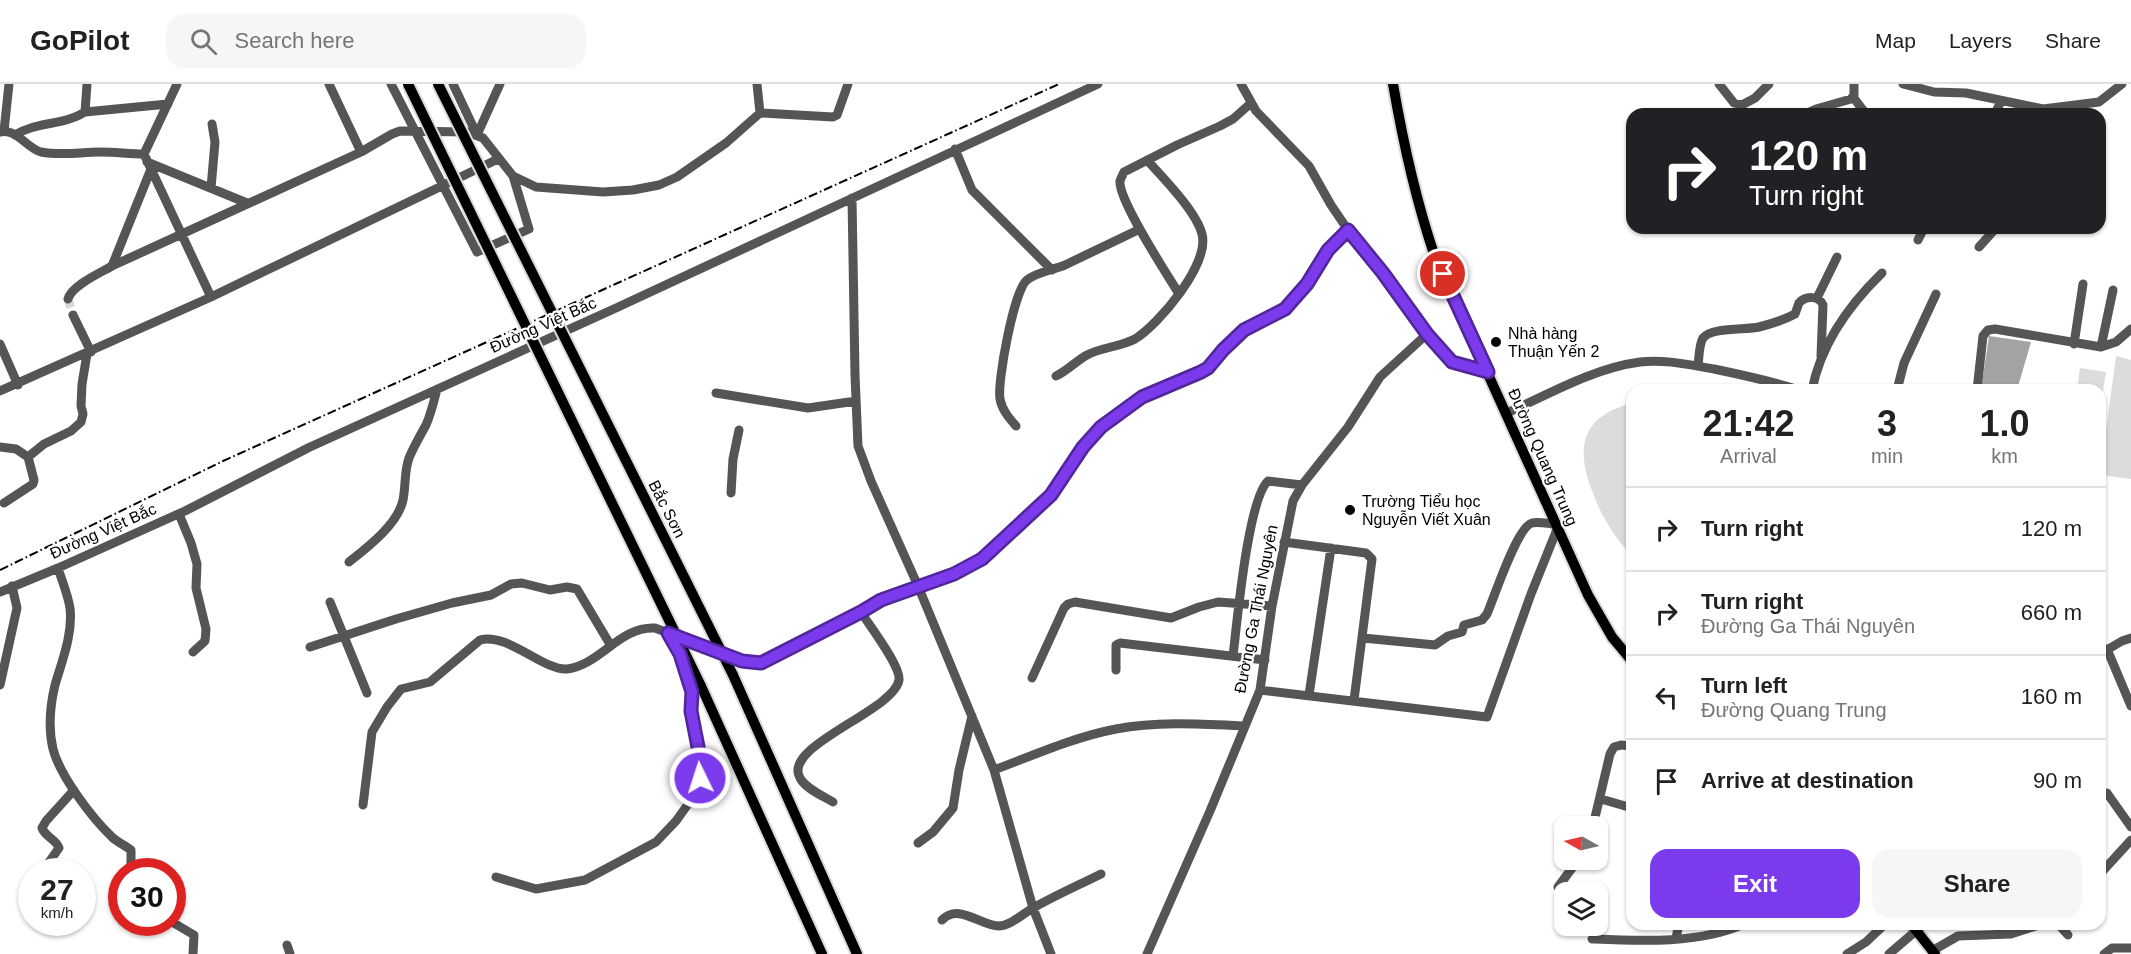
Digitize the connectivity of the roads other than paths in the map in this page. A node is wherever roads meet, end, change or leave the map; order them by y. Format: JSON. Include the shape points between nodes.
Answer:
{"nodes":[{"id":1,"x":9,"y":84,"type":"edge"},
{"id":2,"x":87,"y":84,"type":"edge"},
{"id":3,"x":177,"y":84,"type":"edge"},
{"id":4,"x":329,"y":84,"type":"edge"},
{"id":5,"x":391,"y":84,"type":"edge"},
{"id":6,"x":408,"y":84,"type":"edge"},
{"id":7,"x":438,"y":84,"type":"edge"},
{"id":8,"x":453,"y":84,"type":"edge"},
{"id":9,"x":500,"y":84,"type":"edge"},
{"id":10,"x":757,"y":84,"type":"edge"},
{"id":11,"x":848,"y":84,"type":"edge"},
{"id":12,"x":1098,"y":84,"type":"edge"},
{"id":13,"x":1241,"y":84,"type":"edge"},
{"id":14,"x":1394,"y":84,"type":"edge"},
{"id":15,"x":1719,"y":84,"type":"edge"},
{"id":16,"x":1769,"y":84,"type":"edge"},
{"id":17,"x":1854,"y":84,"type":"edge"},
{"id":18,"x":1903,"y":84,"type":"edge"},
{"id":19,"x":2122,"y":84,"type":"edge"},
{"id":20,"x":1967,"y":88,"type":"edge"},
{"id":21,"x":1853,"y":97,"type":"junction"},
{"id":22,"x":2001,"y":101,"type":"junction"},
{"id":23,"x":168,"y":104,"type":"junction"},
{"id":24,"x":1251,"y":104,"type":"junction"},
{"id":25,"x":1822,"y":108,"type":"edge"},
{"id":26,"x":1860,"y":108,"type":"edge"},
{"id":27,"x":1998,"y":108,"type":"edge"},
{"id":28,"x":2038,"y":108,"type":"edge"},
{"id":29,"x":2053,"y":108,"type":"edge"},
{"id":30,"x":85,"y":111,"type":"junction"},
{"id":31,"x":760,"y":113,"type":"junction"},
{"id":32,"x":212,"y":124,"type":"dead end"},
{"id":33,"x":2,"y":131,"type":"edge"},
{"id":34,"x":416,"y":132,"type":"junction"},
{"id":35,"x":15,"y":135,"type":"junction"},
{"id":36,"x":477,"y":135,"type":"junction"},
{"id":37,"x":955,"y":149,"type":"junction"},
{"id":38,"x":361,"y":152,"type":"junction"},
{"id":39,"x":498,"y":159,"type":"junction"},
{"id":40,"x":1147,"y":160,"type":"junction"},
{"id":41,"x":147,"y":162,"type":"junction"},
{"id":42,"x":513,"y":176,"type":"junction"},
{"id":43,"x":442,"y":186,"type":"junction"},
{"id":44,"x":211,"y":188,"type":"junction"},
{"id":45,"x":852,"y":198,"type":"junction"},
{"id":46,"x":247,"y":203,"type":"junction"},
{"id":47,"x":1140,"y":229,"type":"junction"},
{"id":48,"x":1348,"y":230,"type":"junction"},
{"id":49,"x":181,"y":234,"type":"junction"},
{"id":50,"x":1921,"y":234,"type":"edge"},
{"id":51,"x":1991,"y":234,"type":"edge"},
{"id":52,"x":1918,"y":240,"type":"dead end"},
{"id":53,"x":1979,"y":247,"type":"dead end"},
{"id":54,"x":1837,"y":257,"type":"dead end"},
{"id":55,"x":112,"y":266,"type":"junction"},
{"id":56,"x":1052,"y":270,"type":"junction"},
{"id":57,"x":1882,"y":273,"type":"dead end"},
{"id":58,"x":2083,"y":284,"type":"dead end"},
{"id":59,"x":2113,"y":290,"type":"dead end"},
{"id":60,"x":1179,"y":294,"type":"junction"},
{"id":61,"x":1936,"y":294,"type":"dead end"},
{"id":62,"x":211,"y":297,"type":"junction"},
{"id":63,"x":1817,"y":298,"type":"junction"},
{"id":64,"x":68,"y":299,"type":"dead end"},
{"id":65,"x":74,"y":315,"type":"tunnel mouth"},
{"id":66,"x":2131,"y":330,"type":"edge"},
{"id":67,"x":1427,"y":334,"type":"junction"},
{"id":68,"x":0,"y":344,"type":"edge"},
{"id":69,"x":2074,"y":344,"type":"junction"},
{"id":70,"x":2101,"y":347,"type":"junction"},
{"id":71,"x":89,"y":353,"type":"junction"},
{"id":72,"x":1821,"y":357,"type":"junction"},
{"id":73,"x":1698,"y":366,"type":"junction"},
{"id":74,"x":1488,"y":372,"type":"junction"},
{"id":75,"x":1056,"y":376,"type":"dead end"},
{"id":76,"x":18,"y":384,"type":"junction"},
{"id":77,"x":1781,"y":384,"type":"edge"},
{"id":78,"x":1814,"y":384,"type":"edge"},
{"id":79,"x":1899,"y":384,"type":"edge"},
{"id":80,"x":1978,"y":384,"type":"edge"},
{"id":81,"x":437,"y":389,"type":"junction"},
{"id":82,"x":0,"y":391,"type":"edge"},
{"id":83,"x":716,"y":393,"type":"dead end"},
{"id":84,"x":856,"y":401,"type":"junction"},
{"id":85,"x":1507,"y":413,"type":"junction"},
{"id":86,"x":1017,"y":426,"type":"dead end"},
{"id":87,"x":740,"y":430,"type":"dead end"},
{"id":88,"x":0,"y":447,"type":"edge"},
{"id":89,"x":28,"y":457,"type":"junction"},
{"id":90,"x":1302,"y":485,"type":"junction"},
{"id":91,"x":731,"y":493,"type":"dead end"},
{"id":92,"x":4,"y":503,"type":"dead end"},
{"id":93,"x":179,"y":514,"type":"junction"},
{"id":94,"x":1557,"y":526,"type":"junction"},
{"id":95,"x":1284,"y":542,"type":"junction"},
{"id":96,"x":1330,"y":548,"type":"junction"},
{"id":97,"x":349,"y":562,"type":"dead end"},
{"id":98,"x":58,"y":568,"type":"junction"},
{"id":99,"x":12,"y":586,"type":"junction"},
{"id":100,"x":918,"y":586,"type":"junction"},
{"id":101,"x":0,"y":592,"type":"edge"},
{"id":102,"x":330,"y":602,"type":"dead end"},
{"id":103,"x":1240,"y":603,"type":"junction"},
{"id":104,"x":1272,"y":606,"type":"junction"},
{"id":105,"x":861,"y":612,"type":"junction"},
{"id":106,"x":668,"y":633,"type":"junction"},
{"id":107,"x":344,"y":636,"type":"junction"},
{"id":108,"x":1363,"y":638,"type":"junction"},
{"id":109,"x":2131,"y":638,"type":"edge"},
{"id":110,"x":611,"y":646,"type":"junction"},
{"id":111,"x":310,"y":647,"type":"dead end"},
{"id":112,"x":2106,"y":651,"type":"edge"},
{"id":113,"x":193,"y":652,"type":"dead end"},
{"id":114,"x":1626,"y":654,"type":"edge"},
{"id":115,"x":1233,"y":656,"type":"junction"},
{"id":116,"x":2106,"y":656,"type":"edge"},
{"id":117,"x":1265,"y":660,"type":"junction"},
{"id":118,"x":1116,"y":670,"type":"dead end"},
{"id":119,"x":1032,"y":678,"type":"dead end"},
{"id":120,"x":0,"y":685,"type":"edge"},
{"id":121,"x":1260,"y":690,"type":"junction"},
{"id":122,"x":367,"y":693,"type":"dead end"},
{"id":123,"x":1309,"y":695,"type":"junction"},
{"id":124,"x":1354,"y":700,"type":"junction"},
{"id":125,"x":2131,"y":706,"type":"edge"},
{"id":126,"x":972,"y":716,"type":"junction"},
{"id":127,"x":1245,"y":726,"type":"junction"},
{"id":128,"x":1626,"y":745,"type":"edge"},
{"id":129,"x":994,"y":770,"type":"junction"},
{"id":130,"x":74,"y":790,"type":"junction"},
{"id":131,"x":2106,"y":794,"type":"edge"},
{"id":132,"x":1601,"y":799,"type":"junction"},
{"id":133,"x":833,"y":802,"type":"dead end"},
{"id":134,"x":363,"y":805,"type":"dead end"},
{"id":135,"x":1626,"y":806,"type":"edge"},
{"id":136,"x":1596,"y":816,"type":"edge"},
{"id":137,"x":2131,"y":827,"type":"edge"},
{"id":138,"x":2131,"y":840,"type":"edge"},
{"id":139,"x":918,"y":843,"type":"dead end"},
{"id":140,"x":52,"y":858,"type":"edge"},
{"id":141,"x":131,"y":858,"type":"edge"},
{"id":142,"x":2106,"y":867,"type":"edge"},
{"id":143,"x":1101,"y":874,"type":"dead end"},
{"id":144,"x":496,"y":877,"type":"dead end"},
{"id":145,"x":1034,"y":908,"type":"junction"},
{"id":146,"x":942,"y":920,"type":"dead end"},
{"id":147,"x":186,"y":930,"type":"edge"},
{"id":148,"x":1678,"y":930,"type":"edge"},
{"id":149,"x":1721,"y":930,"type":"edge"},
{"id":150,"x":1879,"y":930,"type":"edge"},
{"id":151,"x":1913,"y":930,"type":"edge"},
{"id":152,"x":1920,"y":930,"type":"edge"},
{"id":153,"x":2023,"y":930,"type":"edge"},
{"id":154,"x":2063,"y":930,"type":"edge"},
{"id":155,"x":2068,"y":935,"type":"dead end"},
{"id":156,"x":1676,"y":938,"type":"junction"},
{"id":157,"x":1592,"y":939,"type":"dead end"},
{"id":158,"x":2131,"y":948,"type":"edge"},
{"id":159,"x":1934,"y":952,"type":"edge"},
{"id":160,"x":193,"y":954,"type":"edge"},
{"id":161,"x":822,"y":954,"type":"edge"},
{"id":162,"x":857,"y":954,"type":"edge"},
{"id":163,"x":1051,"y":954,"type":"edge"},
{"id":164,"x":1147,"y":954,"type":"edge"},
{"id":165,"x":1847,"y":954,"type":"edge"},
{"id":166,"x":1889,"y":954,"type":"edge"},
{"id":167,"x":2104,"y":954,"type":"edge"}],
"edges":[{"from":1,"to":33,"type":"street"},
{"from":2,"to":30,"type":"street"},
{"from":3,"to":23,"type":"street"},
{"from":4,"to":38,"type":"street"},
{"from":5,"to":34,"type":"street"},
{"from":6,"to":161,"type":"main road","bridge":true,"via":[[701,686]]},
{"from":7,"to":162,"type":"main road","name":"Bắc Sơn","bridge":true,"via":[[733,675]]},
{"from":8,"to":36,"type":"street"},
{"from":9,"to":36,"type":"street"},
{"from":10,"to":31,"type":"street"},
{"from":11,"to":31,"type":"street","via":[[840,111],[833,117]]},
{"from":12,"to":37,"type":"street","name":"Đường Việt Bắc"},
{"from":13,"to":24,"type":"street"},
{"from":14,"to":74,"type":"main road","name":"Đường Quang Trung","via":[[1406,151],[1429,239]]},
{"from":15,"to":16,"type":"street","via":[[1734,103],[1742,105]]},
{"from":17,"to":21,"type":"street"},
{"from":18,"to":20,"type":"street","via":[[1934,92]]},
{"from":19,"to":29,"type":"street","via":[[2099,102]]},
{"from":20,"to":22,"type":"street"},
{"from":21,"to":25,"type":"street"},
{"from":21,"to":26,"type":"street"},
{"from":22,"to":27,"type":"street"},
{"from":22,"to":28,"type":"street"},
{"from":23,"to":30,"type":"street"},
{"from":23,"to":41,"type":"street"},
{"from":24,"to":40,"type":"street","via":[[1233,119]]},
{"from":24,"to":48,"type":"street","via":[[1309,166]]},
{"from":30,"to":35,"type":"street"},
{"from":31,"to":42,"type":"street","via":[[726,144],[687,170],[642,189],[547,189]]},
{"from":32,"to":44,"type":"street","via":[[215,142]]},
{"from":33,"to":35,"type":"street"},
{"from":34,"to":36,"type":"street"},
{"from":34,"to":38,"type":"street","via":[[400,131]]},
{"from":34,"to":43,"type":"street"},
{"from":35,"to":41,"type":"street","via":[[37,151],[59,155],[100,152]]},
{"from":36,"to":39,"type":"street","via":[[488,142]]},
{"from":37,"to":45,"type":"street","name":"Đường Việt Bắc"},
{"from":37,"to":56,"type":"street","via":[[972,190]]},
{"from":38,"to":46,"type":"street"},
{"from":39,"to":42,"type":"street"},
{"from":39,"to":43,"type":"street"},
{"from":40,"to":47,"type":"street","via":[[1124,172],[1120,182]]},
{"from":40,"to":60,"type":"street","via":[[1177,195],[1203,237],[1198,261]]},
{"from":41,"to":44,"type":"street"},
{"from":41,"to":49,"type":"street"},
{"from":41,"to":55,"type":"street"},
{"from":42,"to":43,"type":"street","via":[[529,229],[477,252]]},
{"from":43,"to":62,"type":"street"},
{"from":44,"to":46,"type":"street"},
{"from":45,"to":81,"type":"street","name":"Đường Việt Bắc"},
{"from":45,"to":84,"type":"street"},
{"from":46,"to":49,"type":"street"},
{"from":47,"to":56,"type":"street"},
{"from":47,"to":60,"type":"street"},
{"from":48,"to":67,"type":"street"},
{"from":48,"to":100,"type":"street","via":[[1328,250],[1307,284],[1285,309],[1244,330],[1208,368],[1142,397],[1101,427],[1046,501],[982,559]]},
{"from":49,"to":55,"type":"street"},
{"from":49,"to":62,"type":"street"},
{"from":50,"to":52,"type":"street"},
{"from":51,"to":53,"type":"street"},
{"from":54,"to":63,"type":"street"},
{"from":55,"to":64,"type":"street","via":[[75,288]]},
{"from":56,"to":86,"type":"street","via":[[1028,279],[1017,297],[999,387],[1001,404]]},
{"from":57,"to":72,"type":"street","via":[[1848,311]]},
{"from":58,"to":69,"type":"street"},
{"from":59,"to":70,"type":"street"},
{"from":60,"to":75,"type":"street","via":[[1136,338],[1085,356]]},
{"from":61,"to":79,"type":"street","via":[[1904,363]]},
{"from":62,"to":71,"type":"street"},
{"from":63,"to":72,"type":"street","via":[[1823,305]]},
{"from":63,"to":73,"type":"street","via":[[1802,300],[1795,314],[1760,327],[1707,334],[1702,339]]},
{"from":65,"to":71,"type":"street"},
{"from":66,"to":70,"type":"street","via":[[2116,342]]},
{"from":67,"to":74,"type":"street","via":[[1452,362]]},
{"from":67,"to":90,"type":"street","name":"Đường Ga Thái Nguyên","via":[[1386,369]]},
{"from":68,"to":76,"type":"street"},
{"from":69,"to":70,"type":"street"},
{"from":69,"to":80,"type":"street","via":[[1988,330],[1983,336]]},
{"from":71,"to":76,"type":"street"},
{"from":71,"to":89,"type":"street","via":[[82,384],[81,422]]},
{"from":72,"to":78,"type":"street"},
{"from":73,"to":77,"type":"street"},
{"from":73,"to":85,"type":"street","via":[[1654,361],[1602,371]]},
{"from":74,"to":85,"type":"main road","name":"Đường Quang Trung"},
{"from":76,"to":82,"type":"street"},
{"from":81,"to":93,"type":"street","name":"Đường Việt Bắc","via":[[310,447]]},
{"from":81,"to":97,"type":"street","via":[[409,460],[400,509],[374,542]]},
{"from":83,"to":84,"type":"street","via":[[808,408]]},
{"from":84,"to":100,"type":"street","via":[[858,446],[863,462]]},
{"from":85,"to":94,"type":"main road","name":"Đường Quang Trung"},
{"from":87,"to":91,"type":"street"},
{"from":88,"to":89,"type":"street","via":[[15,449]]},
{"from":89,"to":92,"type":"street","via":[[33,484]]},
{"from":90,"to":95,"type":"street","name":"Đường Ga Thái Nguyên","via":[[1293,501]]},
{"from":90,"to":103,"type":"street","via":[[1266,482],[1248,538]]},
{"from":93,"to":98,"type":"street","name":"Đường Việt Bắc"},
{"from":93,"to":113,"type":"street","via":[[197,564],[196,588],[206,628],[205,641]]},
{"from":94,"to":108,"type":"street","via":[[1528,525],[1514,546],[1487,614],[1482,620],[1464,625],[1462,632],[1435,645]]},
{"from":94,"to":114,"type":"main road","name":"Đường Quang Trung","via":[[1588,596]]},
{"from":94,"to":124,"type":"street","via":[[1487,717]]},
{"from":95,"to":96,"type":"street"},
{"from":95,"to":104,"type":"street","name":"Đường Ga Thái Nguyên"},
{"from":96,"to":108,"type":"street","via":[[1366,553],[1372,559]]},
{"from":96,"to":123,"type":"street"},
{"from":98,"to":99,"type":"street","name":"Đường Việt Bắc"},
{"from":98,"to":130,"type":"street","via":[[70,609],[50,729],[53,751]]},
{"from":99,"to":101,"type":"street","name":"Đường Việt Bắc"},
{"from":99,"to":120,"type":"street","via":[[17,608]]},
{"from":100,"to":105,"type":"street"},
{"from":100,"to":126,"type":"street"},
{"from":102,"to":107,"type":"street"},
{"from":103,"to":104,"type":"street"},
{"from":103,"to":115,"type":"street"},
{"from":103,"to":119,"type":"street","via":[[1209,604],[1171,618],[1068,604]]},
{"from":104,"to":117,"type":"street","name":"Đường Ga Thái Nguyên"},
{"from":105,"to":106,"type":"street","via":[[756,664]]},
{"from":105,"to":133,"type":"street","via":[[899,680],[886,699],[832,733],[810,750],[799,765],[798,774],[803,781]]},
{"from":106,"to":110,"type":"street","via":[[655,628],[640,629]]},
{"from":106,"to":144,"type":"street","via":[[680,654],[692,692],[700,778],[696,793],[656,842],[585,880],[536,890]]},
{"from":107,"to":110,"type":"street","via":[[491,595],[517,583],[550,590],[576,589]]},
{"from":107,"to":111,"type":"street"},
{"from":107,"to":122,"type":"street"},
{"from":108,"to":124,"type":"street"},
{"from":109,"to":112,"type":"street"},
{"from":110,"to":134,"type":"street","via":[[586,662],[561,669],[500,640],[487,638],[430,682],[401,688],[372,732]]},
{"from":115,"to":117,"type":"street"},
{"from":115,"to":118,"type":"street","via":[[1120,643],[1116,645]]},
{"from":116,"to":125,"type":"street"},
{"from":117,"to":121,"type":"street","name":"Đường Ga Thái Nguyên"},
{"from":121,"to":123,"type":"street"},
{"from":121,"to":127,"type":"street","name":"Đường Ga Thái Nguyên"},
{"from":123,"to":124,"type":"street"},
{"from":126,"to":129,"type":"street"},
{"from":126,"to":139,"type":"street","via":[[953,808]]},
{"from":127,"to":129,"type":"street","via":[[1164,724],[1116,729]]},
{"from":127,"to":164,"type":"street","name":"Đường Ga Thái Nguyên"},
{"from":128,"to":132,"type":"street","via":[[1614,747],[1610,754]]},
{"from":129,"to":145,"type":"street"},
{"from":130,"to":140,"type":"street","via":[[42,828],[59,848]]},
{"from":130,"to":141,"type":"street","via":[[114,839],[131,850]]},
{"from":131,"to":137,"type":"street"},
{"from":132,"to":135,"type":"street"},
{"from":132,"to":136,"type":"street"},
{"from":138,"to":142,"type":"street"},
{"from":143,"to":145,"type":"street"},
{"from":145,"to":146,"type":"street","via":[[1006,925],[954,914]]},
{"from":145,"to":163,"type":"street"},
{"from":147,"to":160,"type":"street","via":[[194,935]]},
{"from":148,"to":156,"type":"street"},
{"from":149,"to":156,"type":"street"},
{"from":150,"to":165,"type":"street"},
{"from":151,"to":166,"type":"street"},
{"from":152,"to":159,"type":"main road"},
{"from":153,"to":159,"type":"street","via":[[1958,936]]},
{"from":154,"to":155,"type":"street"},
{"from":156,"to":157,"type":"street"},
{"from":158,"to":167,"type":"street","via":[[2112,948]]}]}
